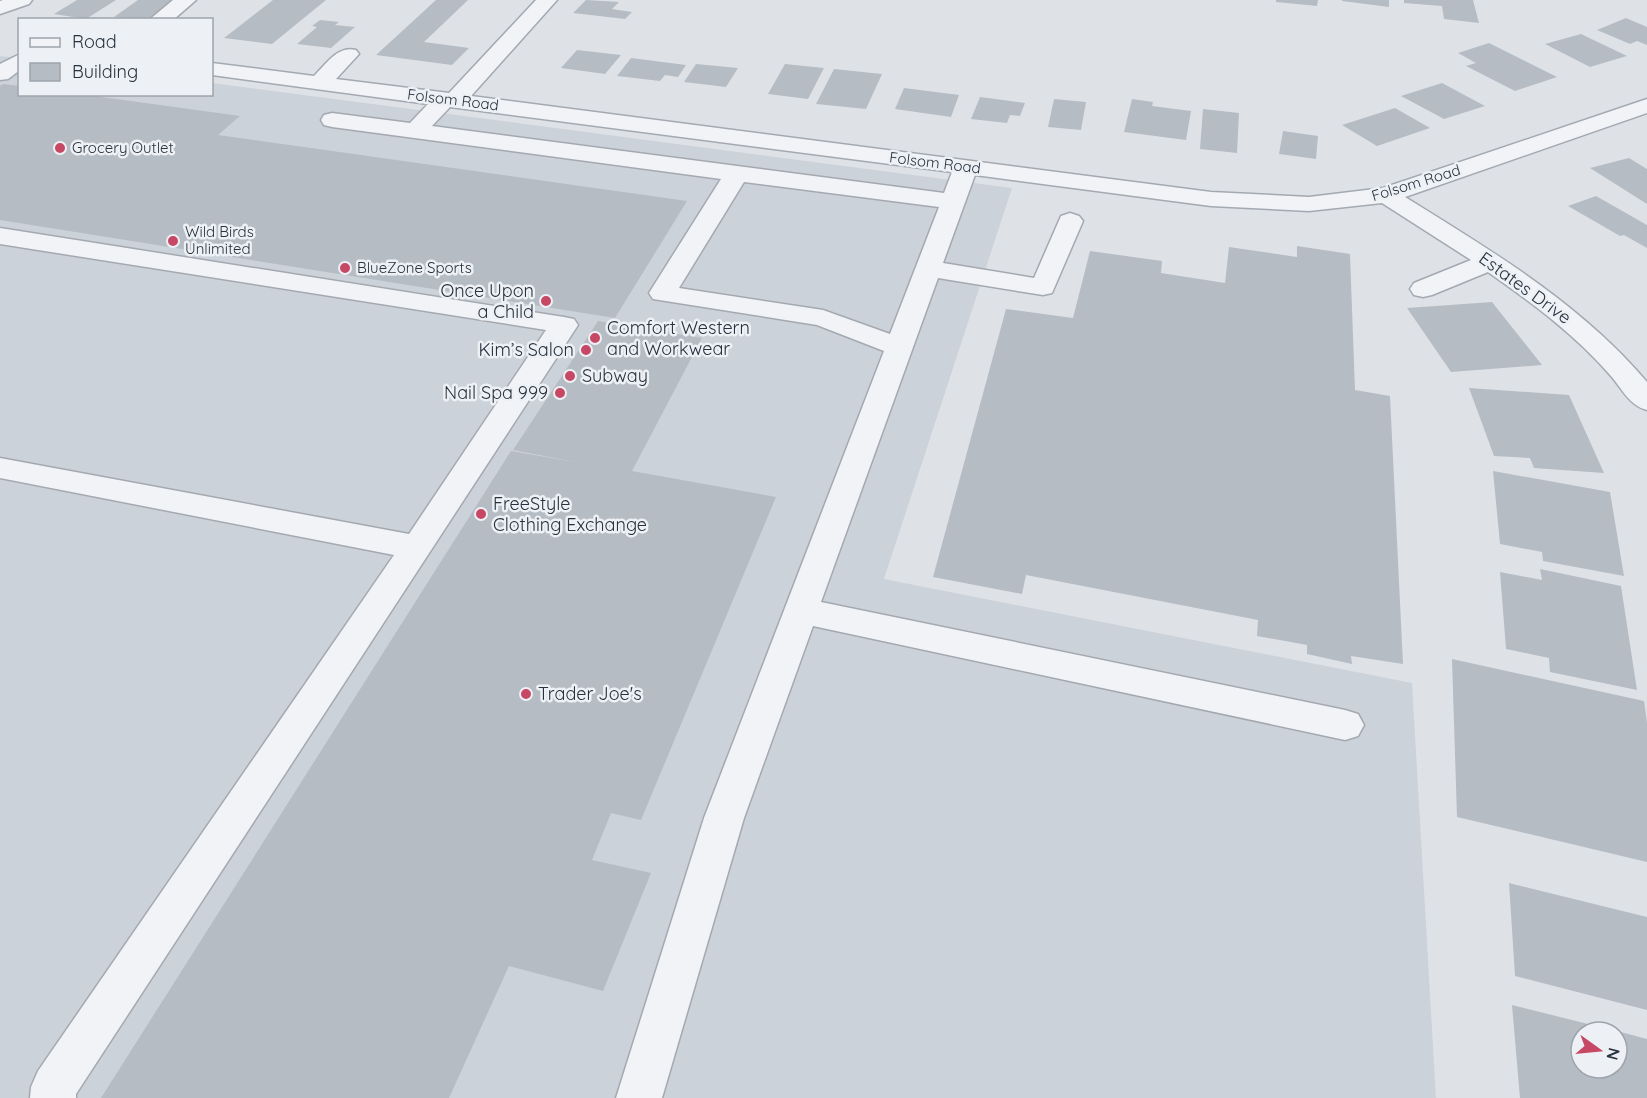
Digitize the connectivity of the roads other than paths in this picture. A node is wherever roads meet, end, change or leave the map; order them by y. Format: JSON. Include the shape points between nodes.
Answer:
{"nodes":[{"id":1,"x":22,"y":0,"type":"edge"},
{"id":2,"x":186,"y":0,"type":"edge"},
{"id":3,"x":547,"y":0,"type":"edge"},
{"id":4,"x":0,"y":8,"type":"edge"},
{"id":5,"x":162,"y":18,"type":"edge"},
{"id":6,"x":16,"y":49,"type":"edge"},
{"id":7,"x":349,"y":54,"type":"dead end"},
{"id":8,"x":213,"y":69,"type":"edge"},
{"id":9,"x":0,"y":74,"type":"edge"},
{"id":10,"x":319,"y":83,"type":"junction"},
{"id":11,"x":450,"y":99,"type":"junction"},
{"id":12,"x":1647,"y":106,"type":"edge"},
{"id":13,"x":332,"y":120,"type":"dead end"},
{"id":14,"x":415,"y":131,"type":"junction"},
{"id":15,"x":966,"y":167,"type":"junction"},
{"id":16,"x":737,"y":173,"type":"junction"},
{"id":17,"x":1386,"y":195,"type":"junction"},
{"id":18,"x":953,"y":202,"type":"junction"},
{"id":19,"x":1070,"y":221,"type":"dead end"},
{"id":20,"x":0,"y":236,"type":"edge"},
{"id":21,"x":1491,"y":261,"type":"junction"},
{"id":22,"x":928,"y":269,"type":"junction"},
{"id":23,"x":1423,"y":289,"type":"dead end"},
{"id":24,"x":900,"y":346,"type":"junction"},
{"id":25,"x":1647,"y":401,"type":"edge"},
{"id":26,"x":0,"y":468,"type":"edge"},
{"id":27,"x":416,"y":547,"type":"junction"},
{"id":28,"x":801,"y":611,"type":"junction"},
{"id":29,"x":1345,"y":725,"type":"dead end"},
{"id":30,"x":53,"y":1098,"type":"edge"},
{"id":31,"x":639,"y":1098,"type":"edge"}],
"edges":[{"from":1,"to":4,"type":"street"},
{"from":2,"to":5,"type":"street"},
{"from":3,"to":11,"type":"street"},
{"from":6,"to":9,"type":"street"},
{"from":7,"to":10,"type":"street"},
{"from":8,"to":10,"type":"street","name":"Folsom Road"},
{"from":10,"to":11,"type":"street","name":"Folsom Road"},
{"from":11,"to":14,"type":"street"},
{"from":11,"to":15,"type":"street","name":"Folsom Road"},
{"from":12,"to":17,"type":"street","name":"Folsom Road"},
{"from":13,"to":14,"type":"street"},
{"from":14,"to":16,"type":"street"},
{"from":15,"to":17,"type":"street","name":"Folsom Road","via":[[1261,203],[1309,204]]},
{"from":15,"to":18,"type":"street"},
{"from":16,"to":18,"type":"street"},
{"from":16,"to":24,"type":"street","via":[[662,293],[824,318]]},
{"from":17,"to":21,"type":"street","name":"Estates Drive"},
{"from":18,"to":22,"type":"street"},
{"from":19,"to":22,"type":"street","via":[[1043,287]]},
{"from":20,"to":27,"type":"street","via":[[564,325]]},
{"from":21,"to":23,"type":"street"},
{"from":21,"to":25,"type":"street","name":"Estates Drive","via":[[1587,334],[1626,373]]},
{"from":22,"to":24,"type":"street"},
{"from":24,"to":28,"type":"street"},
{"from":26,"to":27,"type":"street"},
{"from":27,"to":30,"type":"street","via":[[54,1087]]},
{"from":28,"to":29,"type":"street"},
{"from":28,"to":31,"type":"street","via":[[724,818]]}]}
